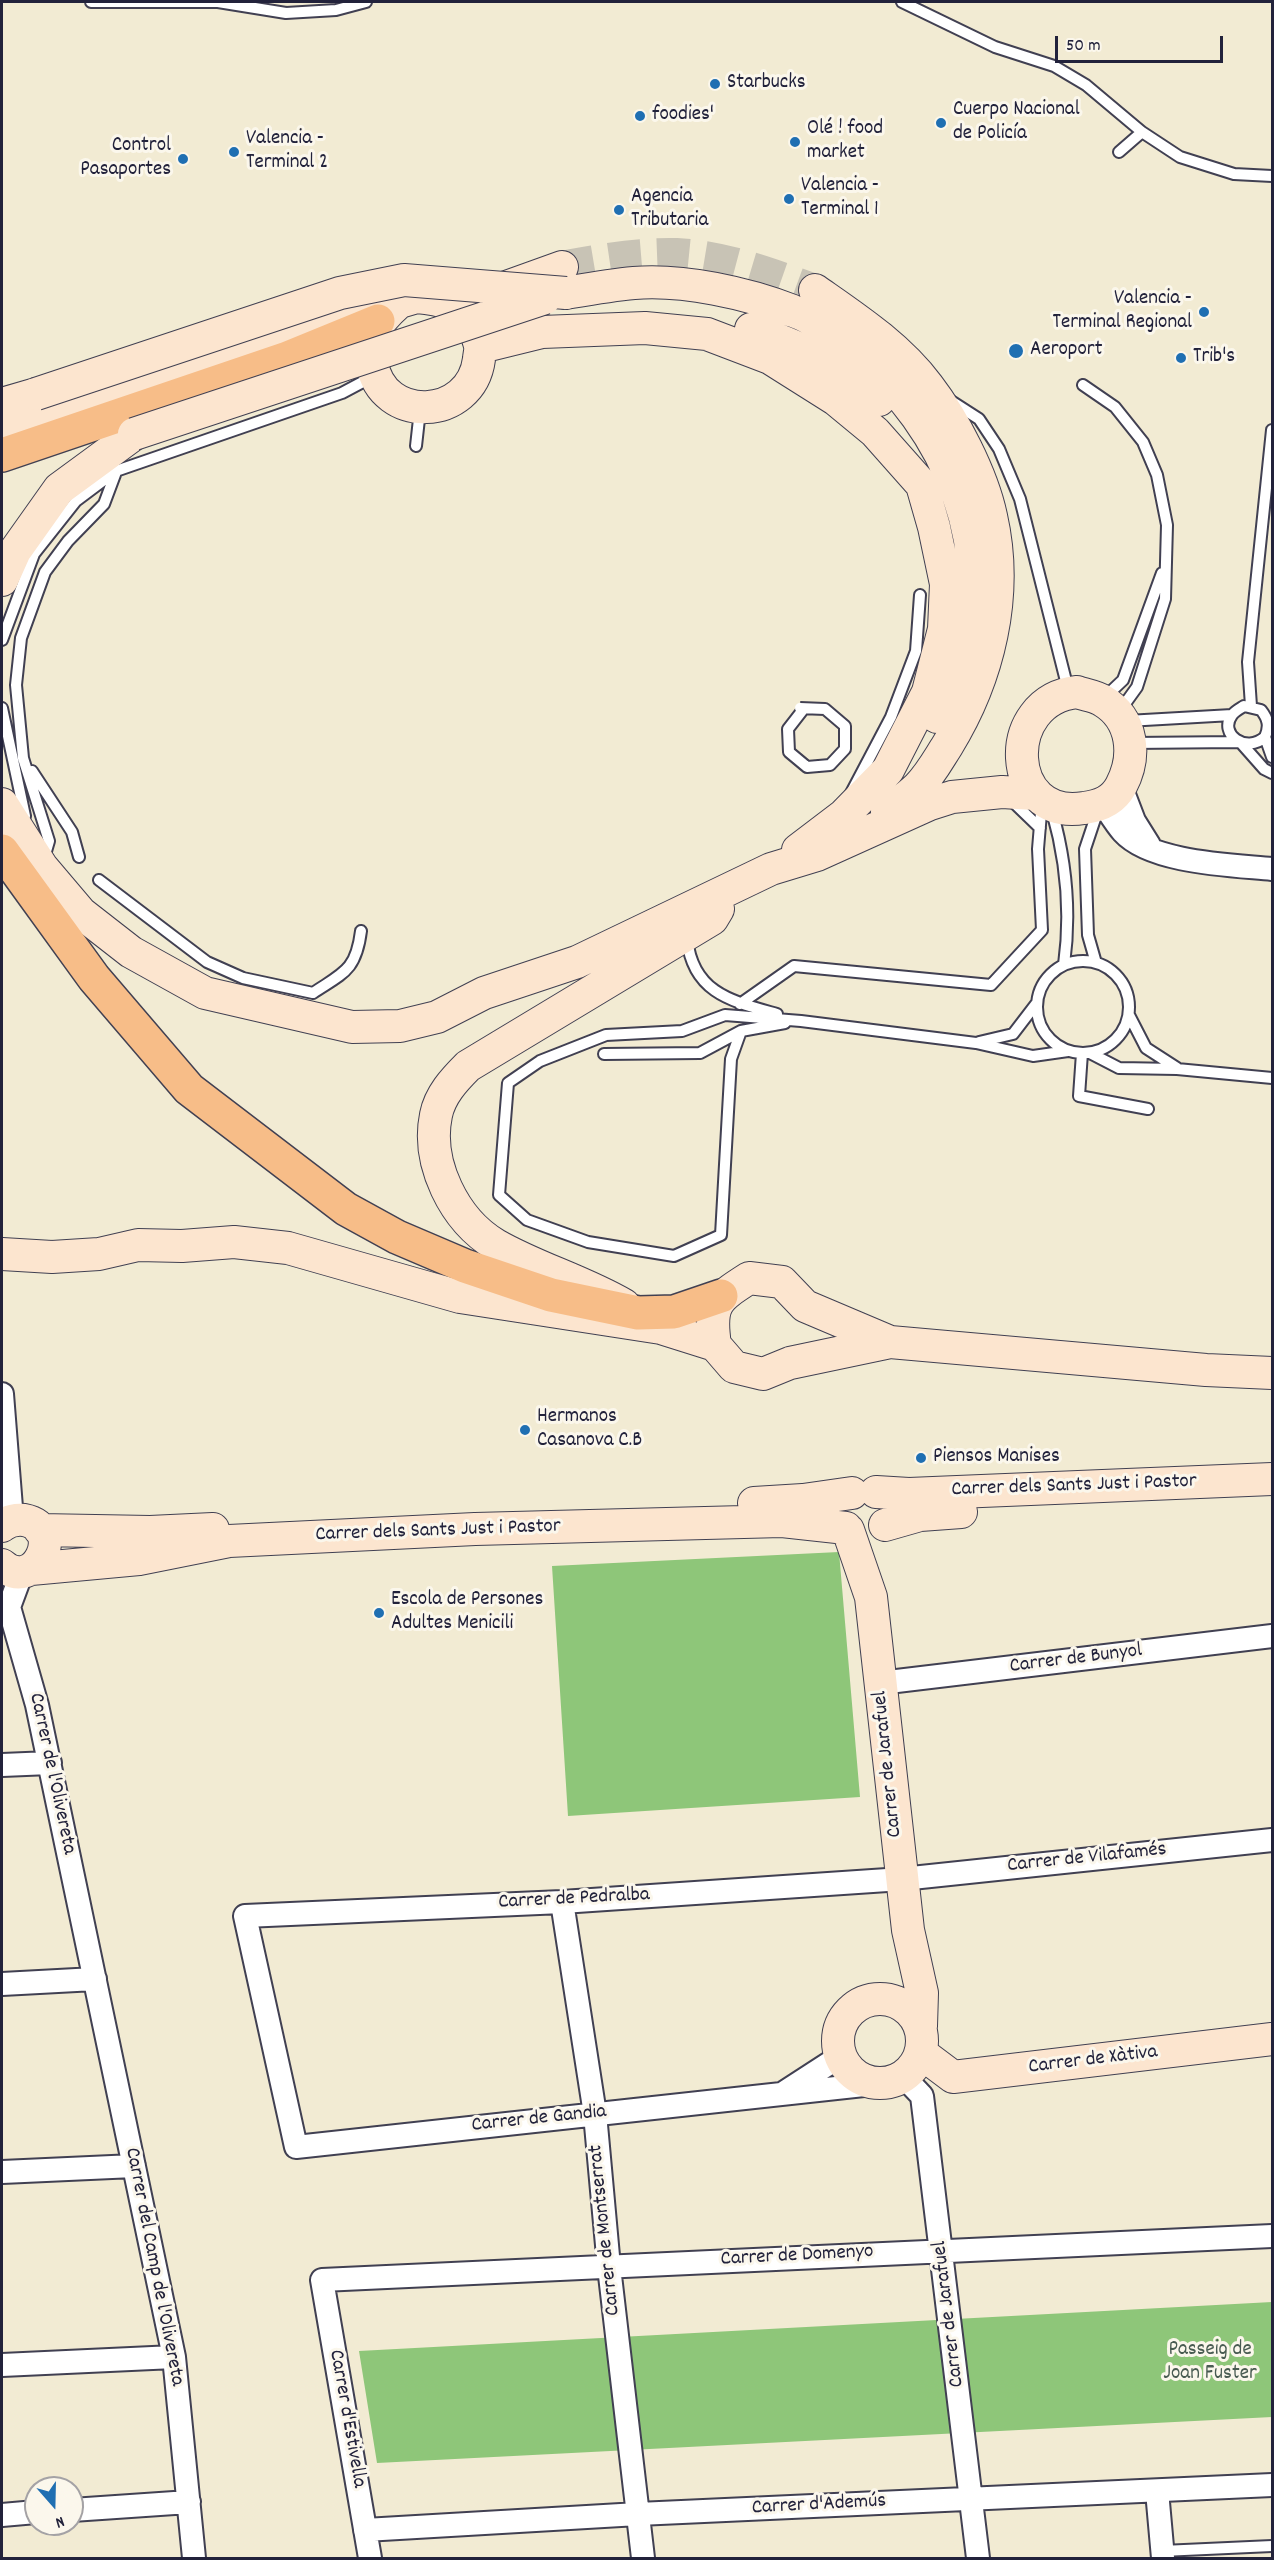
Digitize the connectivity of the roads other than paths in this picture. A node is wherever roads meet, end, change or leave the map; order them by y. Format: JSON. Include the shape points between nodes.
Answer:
{"nodes":[{"id":1,"x":91,"y":2,"type":"edge"},
{"id":2,"x":366,"y":2,"type":"edge"},
{"id":3,"x":902,"y":2,"type":"edge"},
{"id":4,"x":1142,"y":132,"type":"junction"},
{"id":5,"x":1119,"y":152,"type":"dead end"},
{"id":6,"x":1272,"y":177,"type":"edge"},
{"id":7,"x":564,"y":280,"type":"junction"},
{"id":8,"x":815,"y":290,"type":"tunnel mouth"},
{"id":9,"x":454,"y":305,"type":"junction"},
{"id":10,"x":388,"y":313,"type":"junction"},
{"id":11,"x":478,"y":339,"type":"junction"},
{"id":12,"x":374,"y":376,"type":"junction"},
{"id":13,"x":1083,"y":385,"type":"dead end"},
{"id":14,"x":928,"y":387,"type":"junction"},
{"id":15,"x":2,"y":404,"type":"edge"},
{"id":16,"x":420,"y":408,"type":"junction"},
{"id":17,"x":1272,"y":430,"type":"edge"},
{"id":18,"x":134,"y":434,"type":"junction"},
{"id":19,"x":416,"y":446,"type":"dead end"},
{"id":20,"x":4,"y":451,"type":"edge"},
{"id":21,"x":116,"y":471,"type":"junction"},
{"id":22,"x":1165,"y":564,"type":"junction"},
{"id":23,"x":2,"y":580,"type":"edge"},
{"id":24,"x":2,"y":640,"type":"edge"},
{"id":25,"x":1069,"y":693,"type":"junction"},
{"id":26,"x":1251,"y":706,"type":"junction"},
{"id":27,"x":2,"y":708,"type":"edge"},
{"id":28,"x":796,"y":712,"type":"joint"},
{"id":29,"x":1232,"y":715,"type":"junction"},
{"id":30,"x":1119,"y":719,"type":"junction"},
{"id":31,"x":1268,"y":732,"type":"edge"},
{"id":32,"x":1239,"y":743,"type":"junction"},
{"id":33,"x":1272,"y":757,"type":"edge"},
{"id":34,"x":23,"y":758,"type":"junction"},
{"id":35,"x":1272,"y":773,"type":"edge"},
{"id":36,"x":1108,"y":799,"type":"junction"},
{"id":37,"x":2,"y":804,"type":"edge"},
{"id":38,"x":1042,"y":807,"type":"junction"},
{"id":39,"x":848,"y":827,"type":"junction"},
{"id":40,"x":2,"y":851,"type":"edge"},
{"id":41,"x":79,"y":857,"type":"dead end"},
{"id":42,"x":42,"y":867,"type":"junction"},
{"id":43,"x":1272,"y":869,"type":"edge"},
{"id":44,"x":99,"y":880,"type":"dead end"},
{"id":45,"x":734,"y":886,"type":"junction"},
{"id":46,"x":361,"y":931,"type":"dead end"},
{"id":47,"x":687,"y":933,"type":"junction"},
{"id":48,"x":1095,"y":963,"type":"junction"},
{"id":49,"x":1064,"y":965,"type":"junction"},
{"id":50,"x":740,"y":1004,"type":"junction"},
{"id":51,"x":1036,"y":1004,"type":"junction"},
{"id":52,"x":1129,"y":1015,"type":"junction"},
{"id":53,"x":801,"y":1021,"type":"junction"},
{"id":54,"x":741,"y":1032,"type":"junction"},
{"id":55,"x":976,"y":1043,"type":"junction"},
{"id":56,"x":1068,"y":1051,"type":"junction"},
{"id":57,"x":1086,"y":1053,"type":"junction"},
{"id":58,"x":604,"y":1054,"type":"dead end"},
{"id":59,"x":1177,"y":1069,"type":"junction"},
{"id":60,"x":1272,"y":1078,"type":"edge"},
{"id":61,"x":1148,"y":1109,"type":"dead end"},
{"id":62,"x":2,"y":1254,"type":"edge"},
{"id":63,"x":721,"y":1296,"type":"junction"},
{"id":64,"x":805,"y":1306,"type":"junction"},
{"id":65,"x":638,"y":1313,"type":"junction"},
{"id":66,"x":890,"y":1342,"type":"junction"},
{"id":67,"x":715,"y":1345,"type":"junction"},
{"id":68,"x":790,"y":1364,"type":"junction"},
{"id":69,"x":1272,"y":1373,"type":"edge"},
{"id":70,"x":2,"y":1394,"type":"edge"},
{"id":71,"x":1272,"y":1479,"type":"edge"},
{"id":72,"x":1272,"y":1487,"type":"edge"},
{"id":73,"x":864,"y":1493,"type":"junction"},
{"id":74,"x":18,"y":1525,"type":"edge"},
{"id":75,"x":884,"y":1526,"type":"junction"},
{"id":76,"x":847,"y":1529,"type":"junction"},
{"id":77,"x":18,"y":1569,"type":"edge"},
{"id":78,"x":871,"y":1597,"type":"junction"},
{"id":79,"x":1272,"y":1636,"type":"edge"},
{"id":80,"x":880,"y":1683,"type":"junction"},
{"id":81,"x":50,"y":1764,"type":"junction"},
{"id":82,"x":2,"y":1766,"type":"edge"},
{"id":83,"x":1272,"y":1840,"type":"edge"},
{"id":84,"x":902,"y":1879,"type":"junction"},
{"id":85,"x":562,"y":1902,"type":"junction"},
{"id":86,"x":908,"y":1930,"type":"junction"},
{"id":87,"x":95,"y":1979,"type":"junction"},
{"id":88,"x":2,"y":1984,"type":"edge"},
{"id":89,"x":885,"y":1998,"type":"junction"},
{"id":90,"x":1272,"y":2044,"type":"edge"},
{"id":91,"x":915,"y":2052,"type":"junction"},
{"id":92,"x":839,"y":2057,"type":"junction"},
{"id":93,"x":873,"y":2084,"type":"junction"},
{"id":94,"x":783,"y":2094,"type":"junction"},
{"id":95,"x":595,"y":2114,"type":"junction"},
{"id":96,"x":296,"y":2147,"type":"joint"},
{"id":97,"x":134,"y":2166,"type":"junction"},
{"id":98,"x":2,"y":2172,"type":"edge"},
{"id":99,"x":1272,"y":2236,"type":"edge"},
{"id":100,"x":942,"y":2250,"type":"junction"},
{"id":101,"x":609,"y":2267,"type":"junction"},
{"id":102,"x":322,"y":2280,"type":"joint"},
{"id":103,"x":174,"y":2357,"type":"junction"},
{"id":104,"x":2,"y":2365,"type":"edge"},
{"id":105,"x":1272,"y":2485,"type":"edge"},
{"id":106,"x":1157,"y":2491,"type":"junction"},
{"id":107,"x":972,"y":2499,"type":"junction"},
{"id":108,"x":189,"y":2502,"type":"junction"},
{"id":109,"x":84,"y":2509,"type":"edge"},
{"id":110,"x":24,"y":2513,"type":"edge"},
{"id":111,"x":638,"y":2514,"type":"junction"},
{"id":112,"x":2,"y":2515,"type":"edge"},
{"id":113,"x":365,"y":2529,"type":"junction"},
{"id":114,"x":1272,"y":2546,"type":"edge"},
{"id":115,"x":1162,"y":2555,"type":"edge"},
{"id":116,"x":194,"y":2559,"type":"edge"},
{"id":117,"x":370,"y":2559,"type":"edge"},
{"id":118,"x":643,"y":2559,"type":"edge"},
{"id":119,"x":978,"y":2559,"type":"edge"}],
"edges":[{"from":1,"to":2,"type":"lane","via":[[218,2],[286,14],[336,10]]},
{"from":3,"to":4,"type":"lane","via":[[995,47],[1054,66],[1086,85]]},
{"from":4,"to":5,"type":"lane"},
{"from":4,"to":6,"type":"lane","via":[[1180,157],[1234,174]]},
{"from":7,"to":9,"type":"street"},
{"from":7,"to":15,"type":"street","bridge":true,"via":[[404,280],[340,293]]},
{"from":7,"to":18,"type":"street","bridge":true,"via":[[485,317]]},
{"from":7,"to":39,"type":"street","via":[[685,284],[795,312],[833,333],[880,371],[925,425],[952,479],[967,522],[975,575],[973,613],[965,651],[944,707],[889,789]]},
{"from":8,"to":14,"type":"street","via":[[876,333]]},
{"from":9,"to":10,"type":"street","via":[[417,297]]},
{"from":9,"to":11,"type":"street","via":[[472,323]]},
{"from":10,"to":12,"type":"street","via":[[369,348]]},
{"from":10,"to":20,"type":"highway","via":[[285,359]]},
{"from":11,"to":16,"type":"street","via":[[477,372],[464,392],[444,405]]},
{"from":11,"to":39,"type":"street","via":[[645,328],[707,334],[770,358],[835,399],[875,432],[922,485],[934,527],[933,590],[944,629],[928,692],[888,770]]},
{"from":12,"to":16,"type":"street","via":[[392,398]]},
{"from":12,"to":21,"type":"lane","via":[[342,393]]},
{"from":13,"to":22,"type":"lane","via":[[1115,407],[1143,442],[1157,475],[1167,525]]},
{"from":14,"to":25,"type":"lane","via":[[979,418],[999,449],[1020,499]]},
{"from":14,"to":39,"type":"street","via":[[974,462],[992,516],[999,572],[994,619],[977,688],[965,716],[931,770],[918,787]]},
{"from":16,"to":19,"type":"lane"},
{"from":17,"to":26,"type":"lane","via":[[1248,662]]},
{"from":18,"to":20,"type":"highway"},
{"from":18,"to":23,"type":"street","via":[[59,489],[15,551]]},
{"from":21,"to":24,"type":"lane","via":[[76,501],[34,554]]},
{"from":21,"to":34,"type":"lane","via":[[104,504],[45,572],[21,638],[16,685]]},
{"from":22,"to":30,"type":"lane","via":[[1123,680]]},
{"from":22,"to":30,"type":"lane","via":[[1165,599],[1137,687]]},
{"from":25,"to":30,"type":"street","via":[[1077,692]]},
{"from":25,"to":38,"type":"street","via":[[1051,699],[1033,717],[1021,742],[1024,771]]},
{"from":26,"to":29,"type":"lane"},
{"from":26,"to":31,"type":"lane","via":[[1268,718]]},
{"from":27,"to":42,"type":"lane","via":[[20,802]]},
{"from":28,"to":28,"type":"lane","bridge":true,"via":[[808,708],[817,709],[825,709],[845,726],[845,749],[830,765],[807,767],[789,752],[788,729],[802,711],[810,710],[817,708],[825,706],[842,717],[849,736],[843,755],[827,768],[807,767],[791,755],[785,735]]},
{"from":29,"to":30,"type":"lane"},
{"from":29,"to":32,"type":"lane","via":[[1231,734]]},
{"from":30,"to":32,"type":"lane"},
{"from":30,"to":36,"type":"street","via":[[1130,763]]},
{"from":31,"to":32,"type":"lane","via":[[1258,742]]},
{"from":31,"to":33,"type":"lane"},
{"from":32,"to":35,"type":"lane"},
{"from":34,"to":41,"type":"lane","via":[[72,832]]},
{"from":34,"to":42,"type":"lane","via":[[49,841]]},
{"from":36,"to":38,"type":"street","via":[[1072,810]]},
{"from":36,"to":43,"type":"street","via":[[1124,833],[1153,851],[1189,860]]},
{"from":36,"to":48,"type":"lane","via":[[1085,849],[1088,935]]},
{"from":37,"to":42,"type":"street"},
{"from":38,"to":39,"type":"street","via":[[1002,792],[952,797]]},
{"from":38,"to":49,"type":"lane","via":[[1062,847],[1068,937]]},
{"from":38,"to":50,"type":"lane","via":[[1038,849],[1042,930],[991,985],[794,966]]},
{"from":39,"to":45,"type":"street","via":[[817,855]]},
{"from":40,"to":65,"type":"highway","via":[[94,978],[189,1089],[346,1209],[397,1237],[465,1266],[551,1294]]},
{"from":42,"to":45,"type":"street","via":[[81,913],[130,952],[205,993],[352,1027],[400,1026],[437,1017],[483,993],[577,962]]},
{"from":44,"to":46,"type":"lane","via":[[207,962],[243,978],[313,993],[348,969],[358,953]]},
{"from":45,"to":47,"type":"street","via":[[712,919]]},
{"from":47,"to":50,"type":"lane","via":[[689,960],[702,982]]},
{"from":47,"to":65,"type":"street","via":[[468,1066],[448,1086],[436,1115],[435,1153],[444,1184],[463,1217],[495,1244]]},
{"from":48,"to":49,"type":"lane"},
{"from":48,"to":52,"type":"lane","via":[[1115,974],[1121,983],[1127,993]]},
{"from":49,"to":51,"type":"lane","via":[[1045,981]]},
{"from":50,"to":53,"type":"lane"},
{"from":51,"to":55,"type":"lane","via":[[1012,1034]]},
{"from":51,"to":56,"type":"lane","via":[[1039,1024],[1051,1041]]},
{"from":52,"to":57,"type":"lane","via":[[1122,1033],[1108,1046]]},
{"from":52,"to":59,"type":"lane","via":[[1146,1048]]},
{"from":53,"to":54,"type":"lane"},
{"from":53,"to":54,"type":"lane","via":[[724,1015],[682,1031],[606,1035],[540,1061],[508,1083],[499,1195],[527,1220],[588,1242],[674,1256],[721,1235],[730,1059]]},
{"from":53,"to":55,"type":"lane"},
{"from":54,"to":58,"type":"lane","via":[[700,1053]]},
{"from":55,"to":56,"type":"lane","via":[[1032,1056]]},
{"from":56,"to":57,"type":"lane"},
{"from":57,"to":59,"type":"lane","via":[[1119,1068]]},
{"from":57,"to":61,"type":"lane","via":[[1079,1096]]},
{"from":59,"to":60,"type":"lane"},
{"from":62,"to":67,"type":"street","via":[[52,1257],[99,1254],[138,1245],[234,1242],[288,1248],[460,1297],[661,1328]]},
{"from":63,"to":64,"type":"street","via":[[749,1278],[782,1282]]},
{"from":63,"to":65,"type":"highway","via":[[674,1312]]},
{"from":63,"to":67,"type":"street","via":[[711,1320]]},
{"from":64,"to":66,"type":"street"},
{"from":64,"to":68,"type":"street","via":[[807,1337]]},
{"from":66,"to":68,"type":"street"},
{"from":66,"to":69,"type":"street"},
{"from":67,"to":68,"type":"street","via":[[734,1367],[763,1374]]},
{"from":70,"to":74,"type":"street"},
{"from":71,"to":73,"type":"street","name":"Carrer dels Sants Just i Pastor"},
{"from":72,"to":75,"type":"street","name":"Carrer dels Sants Just i Pastor","via":[[1190,1498],[920,1515]]},
{"from":73,"to":74,"type":"street","name":"Carrer dels Sants Just i Pastor","via":[[803,1500],[150,1532]]},
{"from":73,"to":75,"type":"street","via":[[886,1503],[888,1517]]},
{"from":73,"to":76,"type":"street","via":[[842,1505]]},
{"from":74,"to":77,"type":"street","via":[[43,1536],[44,1551],[37,1564]]},
{"from":75,"to":76,"type":"street","via":[[870,1536]]},
{"from":75,"to":78,"type":"street","name":"Carrer de Jarafuel"},
{"from":76,"to":77,"type":"street","name":"Carrer dels Sants Just i Pastor","via":[[782,1521],[288,1538],[229,1541],[139,1559]]},
{"from":76,"to":78,"type":"street","name":"Carrer de Jarafuel"},
{"from":77,"to":81,"type":"street","name":"Carrer de l'Olivereta","via":[[9,1607]]},
{"from":78,"to":80,"type":"street","name":"Carrer de Jarafuel"},
{"from":79,"to":80,"type":"street","name":"Carrer de Bunyol"},
{"from":80,"to":84,"type":"street","name":"Carrer de Jarafuel"},
{"from":81,"to":82,"type":"street"},
{"from":81,"to":87,"type":"street","name":"Carrer de l'Olivereta"},
{"from":83,"to":84,"type":"street","name":"Carrer de Vilafamés"},
{"from":84,"to":85,"type":"street","name":"Carrer de Pedralba"},
{"from":84,"to":86,"type":"street","name":"Carrer de Jarafuel"},
{"from":85,"to":95,"type":"street","name":"Carrer de Montserrat"},
{"from":85,"to":96,"type":"street","name":"Carrer de Pedralba","via":[[245,1916]]},
{"from":86,"to":89,"type":"street","name":"Carrer de Jarafuel","via":[[901,1969]]},
{"from":86,"to":91,"type":"street","name":"Carrer de Jarafuel","via":[[922,1993]]},
{"from":87,"to":88,"type":"street"},
{"from":87,"to":97,"type":"street","name":"Carrer del Camp de l'Olivereta"},
{"from":89,"to":91,"type":"street","via":[[907,2007]]},
{"from":89,"to":92,"type":"street","via":[[856,2005],[838,2027]]},
{"from":90,"to":91,"type":"street","name":"Carrer de Xàtiva","via":[[953,2077]]},
{"from":91,"to":93,"type":"street"},
{"from":91,"to":100,"type":"street","name":"Carrer de Jarafuel"},
{"from":92,"to":93,"type":"street","via":[[852,2075]]},
{"from":92,"to":94,"type":"street","name":"Carrer de Gandia"},
{"from":93,"to":94,"type":"street","name":"Carrer de Gandia"},
{"from":94,"to":95,"type":"street","name":"Carrer de Gandia"},
{"from":95,"to":96,"type":"street","name":"Carrer de Gandia"},
{"from":95,"to":101,"type":"street","name":"Carrer de Montserrat"},
{"from":97,"to":98,"type":"street"},
{"from":97,"to":103,"type":"street","name":"Carrer del Camp de l'Olivereta"},
{"from":99,"to":100,"type":"street","name":"Carrer de Domenyo"},
{"from":100,"to":101,"type":"street","name":"Carrer de Domenyo"},
{"from":100,"to":107,"type":"street","name":"Carrer de Jarafuel"},
{"from":101,"to":102,"type":"street","name":"Carrer de Domenyo"},
{"from":101,"to":111,"type":"street","name":"Carrer de Montserrat"},
{"from":102,"to":113,"type":"street","name":"Carrer d'Estivella"},
{"from":103,"to":104,"type":"street"},
{"from":103,"to":108,"type":"street","name":"Carrer del Camp de l'Olivereta"},
{"from":105,"to":106,"type":"street","name":"Carrer d'Ademús"},
{"from":106,"to":107,"type":"street","name":"Carrer d'Ademús"},
{"from":106,"to":115,"type":"street"},
{"from":107,"to":111,"type":"street","name":"Carrer d'Ademús"},
{"from":107,"to":119,"type":"street","name":"Carrer de Jarafuel"},
{"from":108,"to":109,"type":"street"},
{"from":108,"to":116,"type":"street","name":"Carrer del Camp de l'Olivereta"},
{"from":110,"to":112,"type":"street"},
{"from":111,"to":113,"type":"street","name":"Carrer d'Ademús"},
{"from":111,"to":118,"type":"street","name":"Carrer de Montserrat"},
{"from":113,"to":117,"type":"street","name":"Carrer d'Estivella"},
{"from":114,"to":115,"type":"lane"}]}
